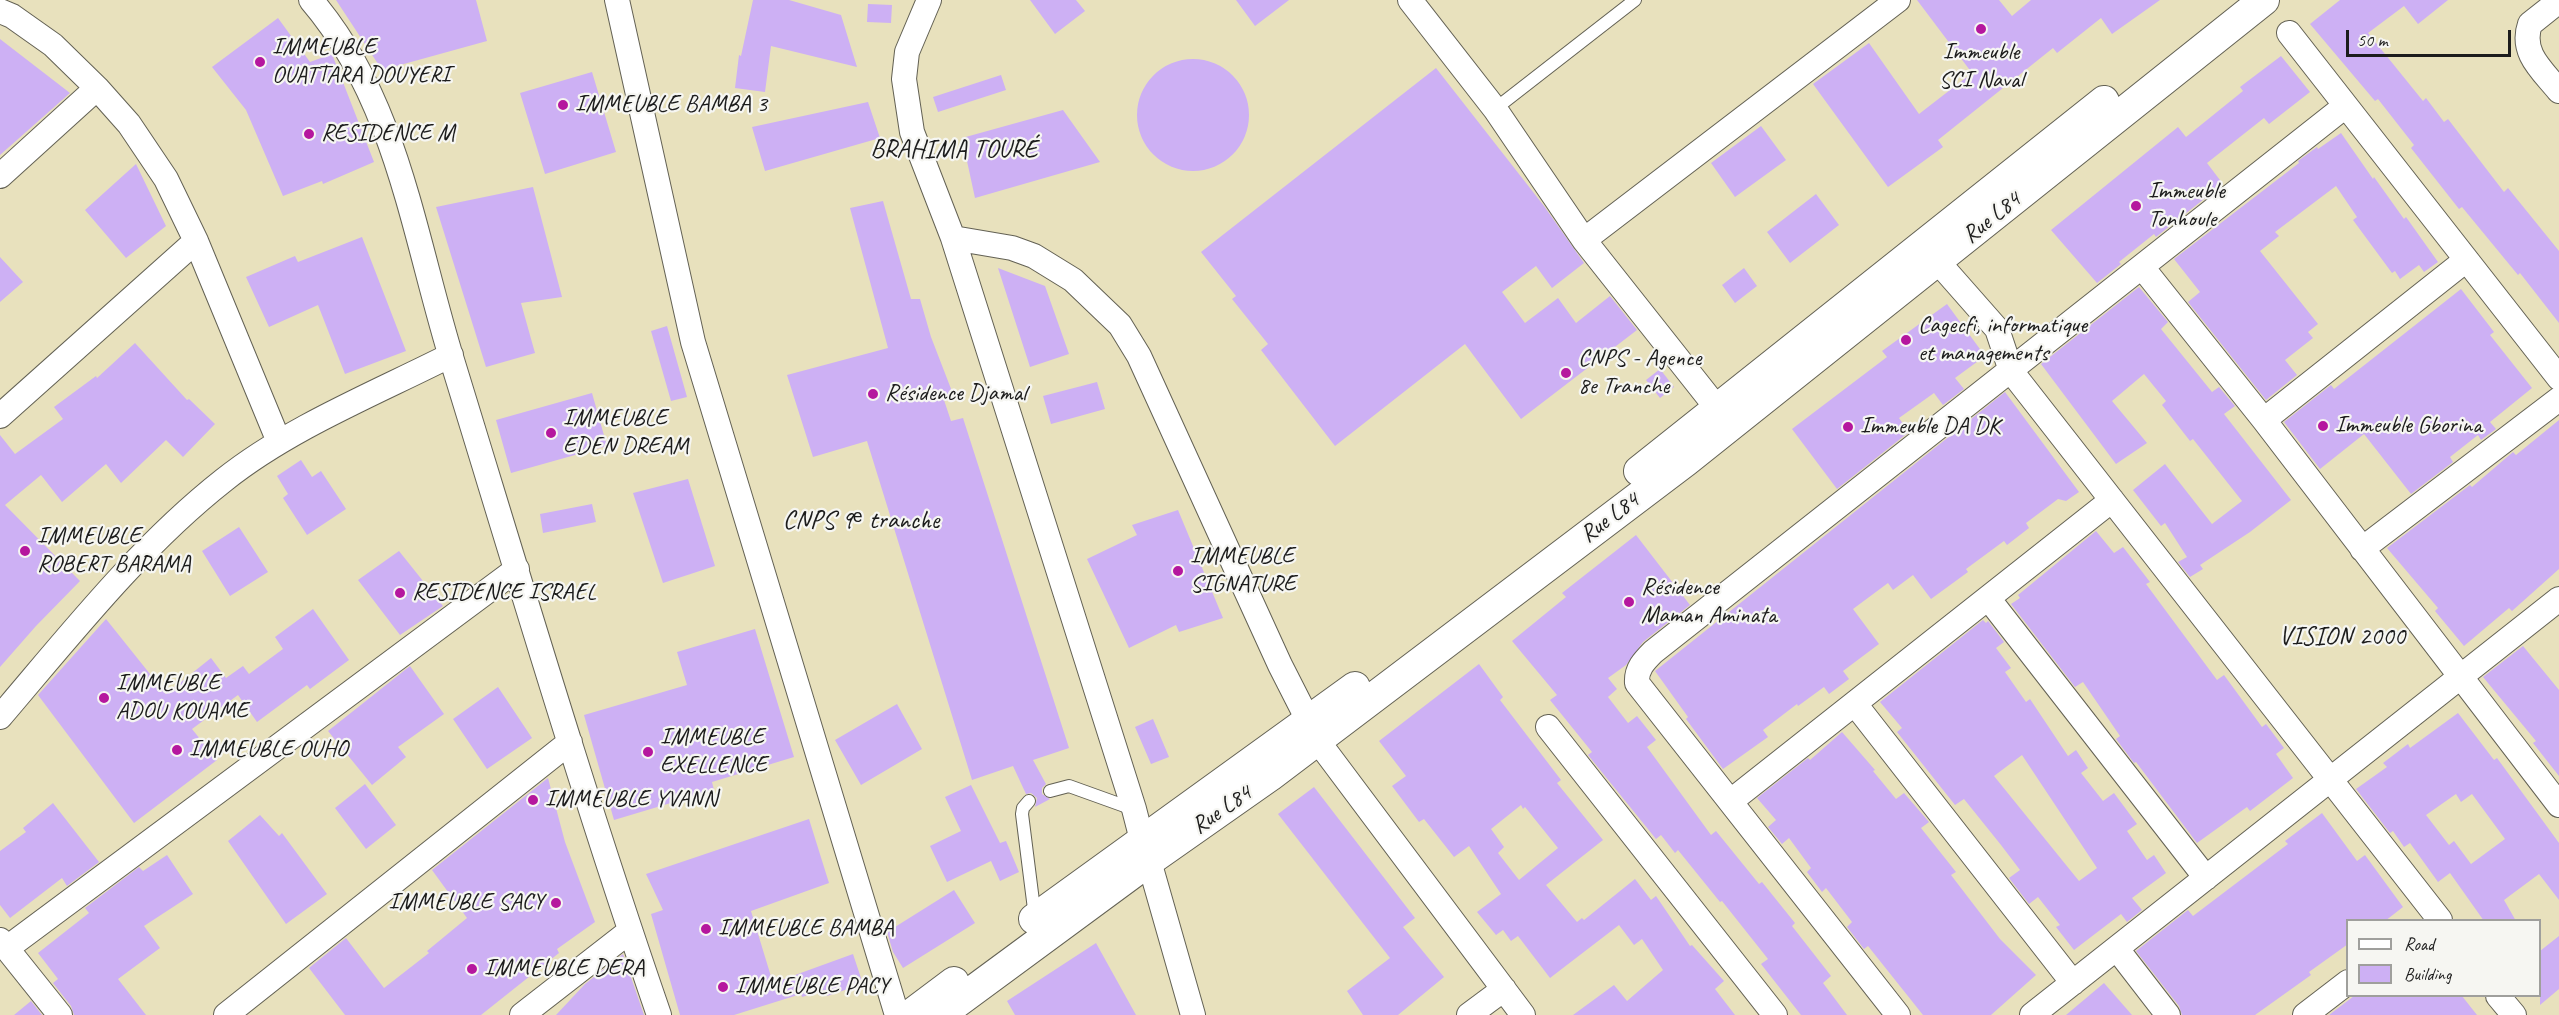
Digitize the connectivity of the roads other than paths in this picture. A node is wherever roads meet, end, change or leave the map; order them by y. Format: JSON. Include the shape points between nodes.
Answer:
{"nodes":[{"id":1,"x":311,"y":0,"type":"edge"},
{"id":2,"x":617,"y":0,"type":"edge"},
{"id":3,"x":929,"y":0,"type":"edge"},
{"id":4,"x":1410,"y":0,"type":"edge"},
{"id":5,"x":1635,"y":0,"type":"edge"},
{"id":6,"x":1898,"y":0,"type":"edge"},
{"id":7,"x":2231,"y":0,"type":"edge"},
{"id":8,"x":2264,"y":0,"type":"edge"},
{"id":9,"x":2559,"y":1,"type":"edge"},
{"id":10,"x":0,"y":11,"type":"edge"},
{"id":11,"x":2289,"y":33,"type":"dead end"},
{"id":12,"x":97,"y":88,"type":"junction"},
{"id":13,"x":2559,"y":91,"type":"edge"},
{"id":14,"x":2344,"y":107,"type":"junction"},
{"id":15,"x":1496,"y":109,"type":"junction"},
{"id":16,"x":0,"y":176,"type":"edge"},
{"id":17,"x":953,"y":238,"type":"junction"},
{"id":18,"x":1584,"y":240,"type":"junction"},
{"id":19,"x":196,"y":241,"type":"junction"},
{"id":20,"x":2466,"y":260,"type":"junction"},
{"id":21,"x":1933,"y":266,"type":"junction"},
{"id":22,"x":2142,"y":267,"type":"junction"},
{"id":23,"x":451,"y":355,"type":"junction"},
{"id":24,"x":2009,"y":365,"type":"junction"},
{"id":25,"x":2559,"y":378,"type":"edge"},
{"id":26,"x":2559,"y":399,"type":"edge"},
{"id":27,"x":0,"y":416,"type":"edge"},
{"id":28,"x":1724,"y":417,"type":"junction"},
{"id":29,"x":2264,"y":420,"type":"junction"},
{"id":30,"x":279,"y":442,"type":"junction"},
{"id":31,"x":2112,"y":500,"type":"junction"},
{"id":32,"x":2362,"y":549,"type":"junction"},
{"id":33,"x":517,"y":569,"type":"junction"},
{"id":34,"x":1988,"y":598,"type":"junction"},
{"id":35,"x":2559,"y":599,"type":"edge"},
{"id":36,"x":2459,"y":677,"type":"junction"},
{"id":37,"x":1855,"y":704,"type":"junction"},
{"id":38,"x":0,"y":717,"type":"edge"},
{"id":39,"x":1548,"y":727,"type":"dead end"},
{"id":40,"x":1313,"y":730,"type":"junction"},
{"id":41,"x":570,"y":742,"type":"junction"},
{"id":42,"x":2330,"y":780,"type":"junction"},
{"id":43,"x":1050,"y":791,"type":"dead end"},
{"id":44,"x":1029,"y":801,"type":"dead end"},
{"id":45,"x":1731,"y":801,"type":"junction"},
{"id":46,"x":2559,"y":805,"type":"edge"},
{"id":47,"x":1134,"y":809,"type":"junction"},
{"id":48,"x":1145,"y":850,"type":"junction"},
{"id":49,"x":2206,"y":878,"type":"junction"},
{"id":50,"x":1036,"y":918,"type":"junction"},
{"id":51,"x":2433,"y":918,"type":"edge"},
{"id":52,"x":630,"y":931,"type":"junction"},
{"id":53,"x":3,"y":944,"type":"edge"},
{"id":54,"x":2117,"y":949,"type":"junction"},
{"id":55,"x":2073,"y":983,"type":"junction"},
{"id":56,"x":2346,"y":984,"type":"edge"},
{"id":57,"x":1504,"y":989,"type":"junction"},
{"id":58,"x":2499,"y":997,"type":"edge"},
{"id":59,"x":60,"y":1015,"type":"edge"},
{"id":60,"x":226,"y":1015,"type":"edge"},
{"id":61,"x":522,"y":1015,"type":"edge"},
{"id":62,"x":659,"y":1015,"type":"edge"},
{"id":63,"x":897,"y":1015,"type":"edge"},
{"id":64,"x":910,"y":1015,"type":"edge"},
{"id":65,"x":940,"y":1015,"type":"edge"},
{"id":66,"x":1193,"y":1015,"type":"edge"},
{"id":67,"x":1469,"y":1015,"type":"edge"},
{"id":68,"x":1523,"y":1015,"type":"edge"},
{"id":69,"x":1775,"y":1015,"type":"edge"},
{"id":70,"x":1898,"y":1015,"type":"edge"},
{"id":71,"x":2032,"y":1015,"type":"edge"},
{"id":72,"x":2168,"y":1015,"type":"edge"},
{"id":73,"x":2305,"y":1015,"type":"edge"},
{"id":74,"x":2514,"y":1015,"type":"edge"}],
"edges":[{"from":1,"to":23,"type":"street","via":[[359,68],[388,136]]},
{"from":2,"to":63,"type":"street","via":[[693,342]]},
{"from":3,"to":17,"type":"street","via":[[907,51],[904,79],[912,132]]},
{"from":4,"to":15,"type":"street"},
{"from":5,"to":15,"type":"lane"},
{"from":6,"to":18,"type":"street"},
{"from":7,"to":28,"type":"street","name":"Rue L84"},
{"from":8,"to":21,"type":"street","name":"Rue L84"},
{"from":9,"to":13,"type":"street","via":[[2530,24],[2527,46]]},
{"from":10,"to":12,"type":"street","via":[[53,45]]},
{"from":11,"to":14,"type":"street"},
{"from":12,"to":16,"type":"street"},
{"from":12,"to":19,"type":"street","via":[[129,124],[166,179]]},
{"from":14,"to":20,"type":"street"},
{"from":14,"to":22,"type":"street"},
{"from":15,"to":18,"type":"street"},
{"from":17,"to":40,"type":"street","via":[[1012,248],[1034,256],[1073,280],[1119,325],[1139,356]]},
{"from":17,"to":47,"type":"street"},
{"from":18,"to":28,"type":"street"},
{"from":19,"to":27,"type":"street"},
{"from":19,"to":30,"type":"street"},
{"from":20,"to":25,"type":"street"},
{"from":20,"to":29,"type":"street"},
{"from":21,"to":24,"type":"street"},
{"from":21,"to":28,"type":"street","name":"Rue L84"},
{"from":22,"to":24,"type":"street"},
{"from":22,"to":29,"type":"street"},
{"from":23,"to":30,"type":"street"},
{"from":23,"to":33,"type":"street"},
{"from":24,"to":31,"type":"street"},
{"from":24,"to":45,"type":"street","via":[[1642,664],[1637,683]]},
{"from":26,"to":32,"type":"street"},
{"from":28,"to":40,"type":"street","name":"Rue L84","via":[[1422,638]]},
{"from":29,"to":32,"type":"street"},
{"from":30,"to":38,"type":"street","via":[[225,479],[178,519],[80,623]]},
{"from":31,"to":34,"type":"street"},
{"from":31,"to":42,"type":"street"},
{"from":32,"to":36,"type":"street"},
{"from":33,"to":41,"type":"street"},
{"from":33,"to":53,"type":"street"},
{"from":34,"to":37,"type":"street"},
{"from":34,"to":49,"type":"street"},
{"from":35,"to":36,"type":"street"},
{"from":36,"to":42,"type":"street"},
{"from":36,"to":46,"type":"street"},
{"from":37,"to":45,"type":"street"},
{"from":37,"to":55,"type":"street"},
{"from":39,"to":69,"type":"street"},
{"from":40,"to":48,"type":"street","name":"Rue L84"},
{"from":40,"to":57,"type":"street"},
{"from":41,"to":52,"type":"street"},
{"from":41,"to":60,"type":"street"},
{"from":42,"to":49,"type":"street"},
{"from":42,"to":51,"type":"street"},
{"from":43,"to":47,"type":"lane","via":[[1068,786]]},
{"from":44,"to":50,"type":"lane","via":[[1022,814]]},
{"from":45,"to":70,"type":"street"},
{"from":47,"to":48,"type":"street"},
{"from":48,"to":50,"type":"street","name":"Rue L84"},
{"from":48,"to":65,"type":"street","name":"Rue L84"},
{"from":48,"to":66,"type":"street"},
{"from":49,"to":54,"type":"street"},
{"from":50,"to":64,"type":"street","name":"Rue L84"},
{"from":52,"to":61,"type":"street"},
{"from":52,"to":62,"type":"street"},
{"from":53,"to":59,"type":"street"},
{"from":54,"to":55,"type":"street"},
{"from":54,"to":72,"type":"street"},
{"from":55,"to":71,"type":"street"},
{"from":56,"to":73,"type":"street"},
{"from":57,"to":67,"type":"street"},
{"from":57,"to":68,"type":"street"},
{"from":58,"to":74,"type":"street"}]}
